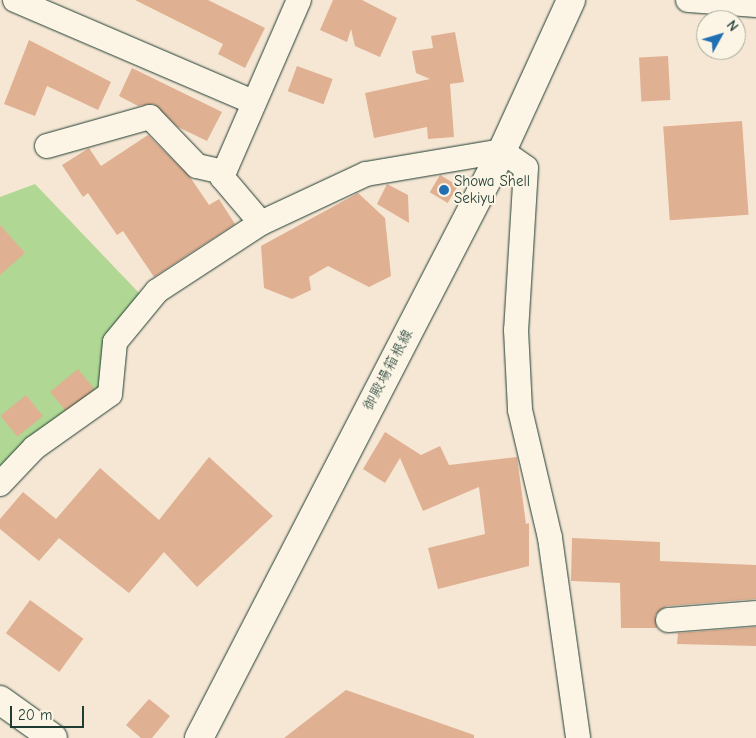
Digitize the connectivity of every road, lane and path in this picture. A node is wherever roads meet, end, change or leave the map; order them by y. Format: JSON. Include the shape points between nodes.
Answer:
{"nodes":[{"id":1,"x":16,"y":0,"type":"edge"},
{"id":2,"x":299,"y":0,"type":"edge"},
{"id":3,"x":571,"y":0,"type":"edge"},
{"id":4,"x":688,"y":0,"type":"edge"},
{"id":5,"x":756,"y":5,"type":"edge"},
{"id":6,"x":252,"y":101,"type":"junction"},
{"id":7,"x":47,"y":146,"type":"dead end"},
{"id":8,"x":502,"y":151,"type":"junction"},
{"id":9,"x":224,"y":172,"type":"junction"},
{"id":10,"x":261,"y":223,"type":"junction"},
{"id":11,"x":0,"y":484,"type":"edge"},
{"id":12,"x":756,"y":613,"type":"edge"},
{"id":13,"x":668,"y":620,"type":"dead end"},
{"id":14,"x":0,"y":700,"type":"edge"},
{"id":15,"x":52,"y":738,"type":"edge"},
{"id":16,"x":199,"y":738,"type":"edge"},
{"id":17,"x":578,"y":738,"type":"edge"}],
"edges":[{"from":1,"to":6,"type":"street"},
{"from":2,"to":6,"type":"street"},
{"from":3,"to":8,"type":"main road","name":"御殿場箱根線"},
{"from":4,"to":5,"type":"street"},
{"from":6,"to":9,"type":"street"},
{"from":7,"to":9,"type":"street","via":[[150,117],[197,166]]},
{"from":8,"to":10,"type":"street","via":[[366,174]]},
{"from":8,"to":16,"type":"main road","name":"御殿場箱根線"},
{"from":8,"to":17,"type":"street","via":[[526,168],[516,330],[520,410],[550,538]]},
{"from":9,"to":10,"type":"street","via":[[222,177]]},
{"from":10,"to":11,"type":"street","via":[[157,290],[116,342],[110,394],[34,448]]},
{"from":12,"to":13,"type":"street"},
{"from":14,"to":15,"type":"main road"}]}
